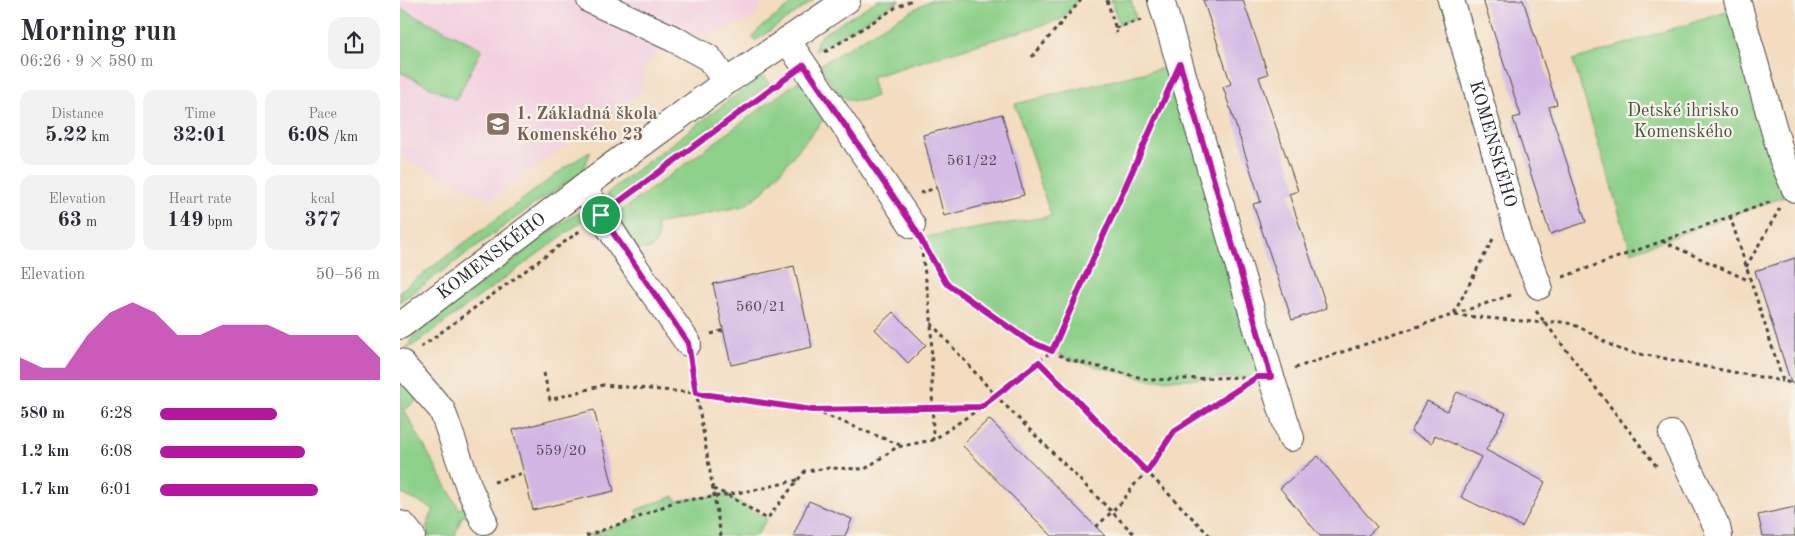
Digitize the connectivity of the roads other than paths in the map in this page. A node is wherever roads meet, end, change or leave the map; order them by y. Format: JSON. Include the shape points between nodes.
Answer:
{"nodes":[{"id":1,"x":590,"y":0,"type":"edge"},
{"id":2,"x":846,"y":0,"type":"edge"},
{"id":3,"x":1161,"y":0,"type":"edge"},
{"id":4,"x":1451,"y":0,"type":"edge"},
{"id":5,"x":1737,"y":0,"type":"edge"},
{"id":6,"x":787,"y":40,"type":"junction"},
{"id":7,"x":726,"y":82,"type":"junction"},
{"id":8,"x":583,"y":187,"type":"junction"},
{"id":9,"x":1789,"y":196,"type":"edge"},
{"id":10,"x":912,"y":224,"type":"dead end"},
{"id":11,"x":1536,"y":296,"type":"road end"},
{"id":12,"x":400,"y":326,"type":"edge"},
{"id":13,"x":688,"y":343,"type":"road end"},
{"id":14,"x":400,"y":362,"type":"edge"},
{"id":15,"x":1672,"y":434,"type":"dead end"},
{"id":16,"x":1291,"y":438,"type":"dead end"},
{"id":17,"x":484,"y":521,"type":"dead end"},
{"id":18,"x":400,"y":524,"type":"edge"},
{"id":19,"x":412,"y":536,"type":"edge"},
{"id":20,"x":1719,"y":536,"type":"edge"}],
"edges":[{"from":1,"to":7,"type":"street","via":[[708,58]]},
{"from":2,"to":6,"type":"street","name":"KOMENSKÉHO"},
{"from":3,"to":16,"type":"street","via":[[1264,377]]},
{"from":4,"to":11,"type":"street","name":"KOMENSKÉHO"},
{"from":5,"to":9,"type":"street","via":[[1783,161]]},
{"from":6,"to":7,"type":"street","name":"KOMENSKÉHO"},
{"from":6,"to":10,"type":"street"},
{"from":7,"to":8,"type":"street","name":"KOMENSKÉHO"},
{"from":8,"to":12,"type":"street","name":"KOMENSKÉHO"},
{"from":8,"to":13,"type":"street"},
{"from":14,"to":17,"type":"street","via":[[442,410]]},
{"from":15,"to":20,"type":"street"},
{"from":18,"to":19,"type":"street"}]}
